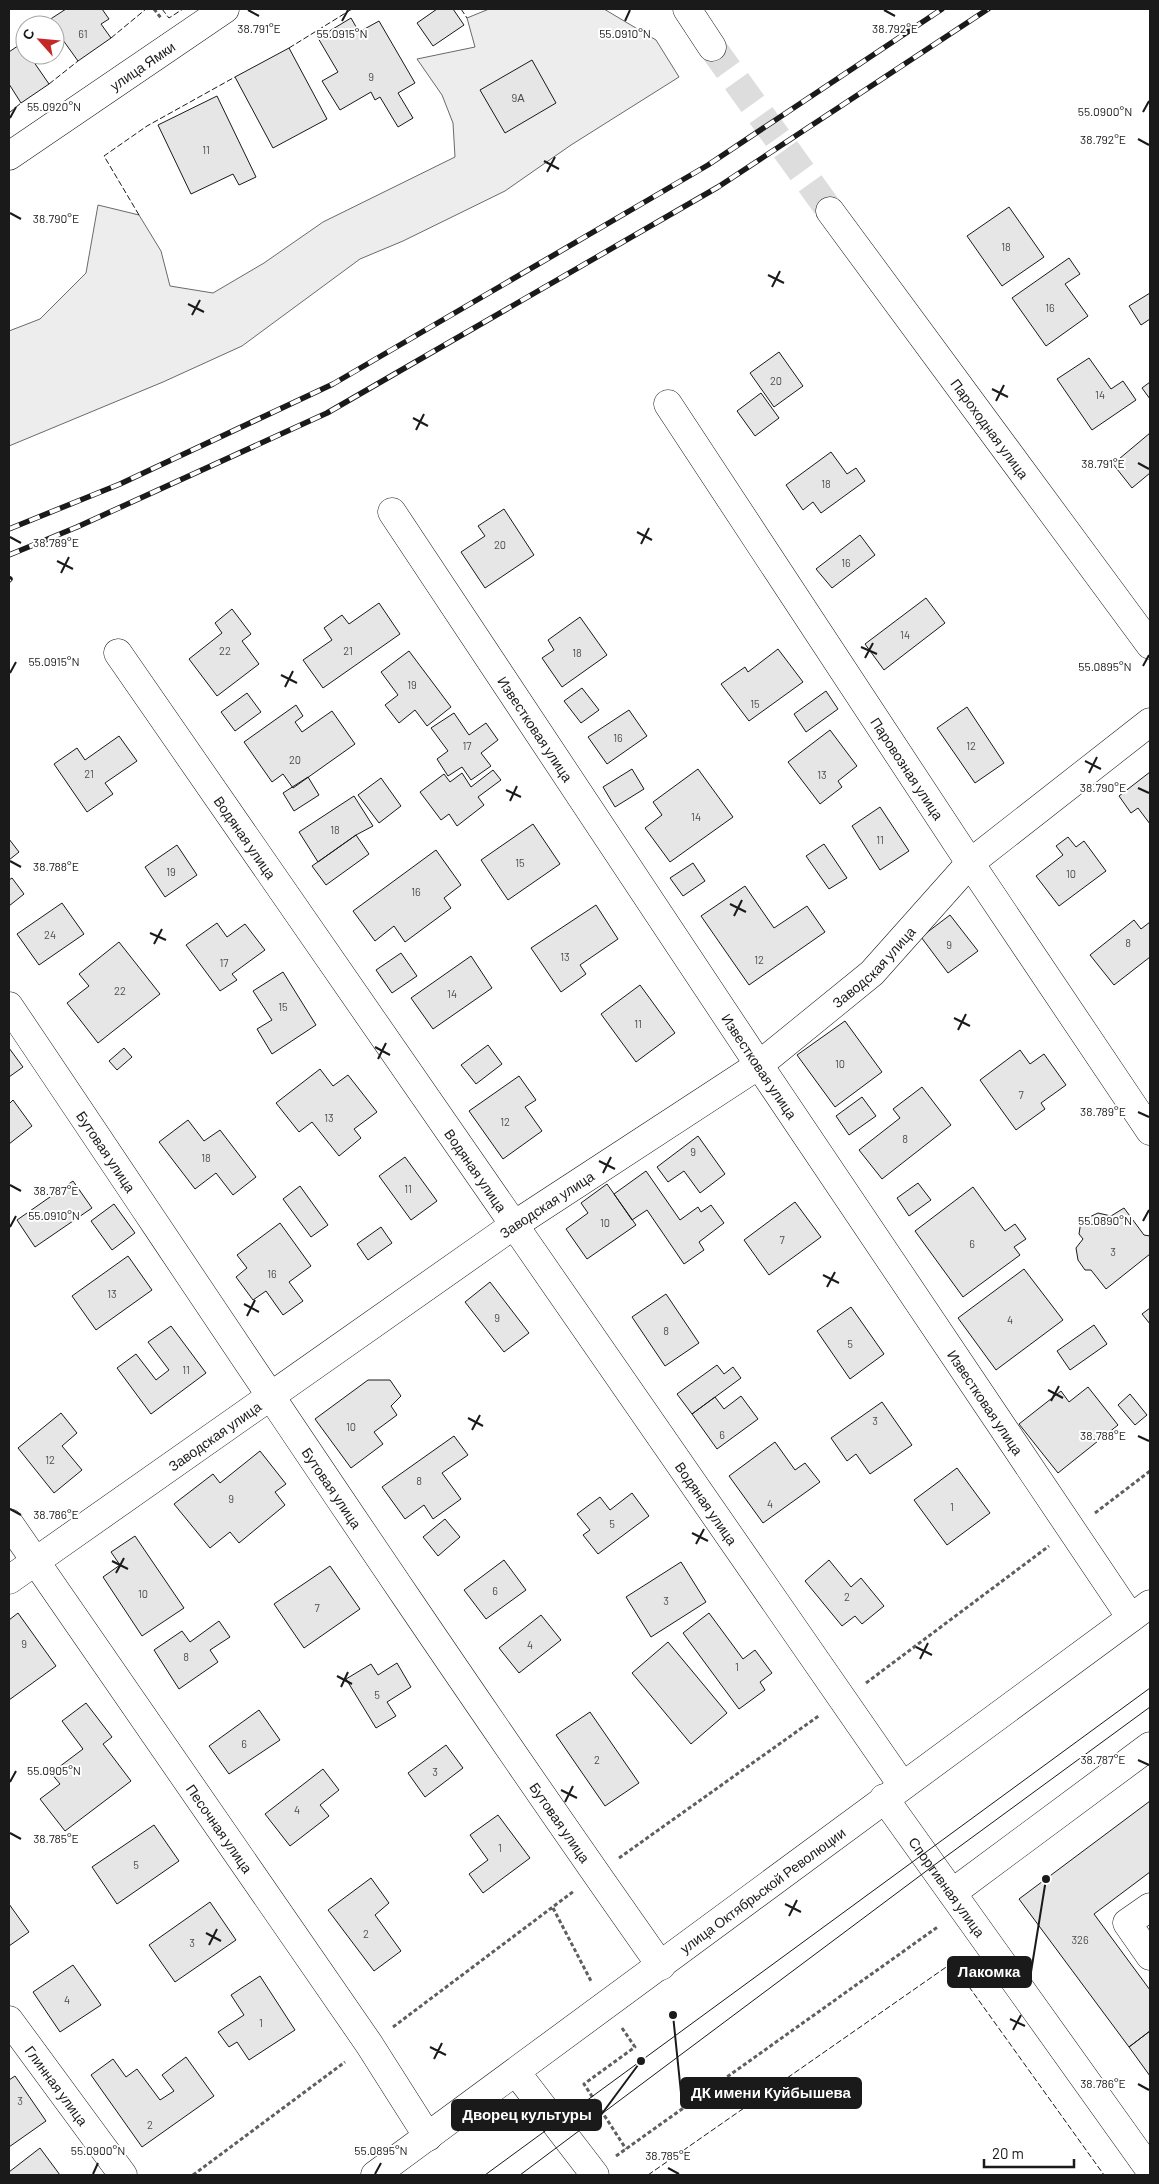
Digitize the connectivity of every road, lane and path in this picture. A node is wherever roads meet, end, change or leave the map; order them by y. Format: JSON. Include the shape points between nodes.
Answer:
{"nodes":[{"id":1,"x":226,"y":9,"type":"edge"},
{"id":2,"x":687,"y":9,"type":"edge"},
{"id":3,"x":712,"y":47,"type":"tunnel mouth"},
{"id":4,"x":9,"y":156,"type":"edge"},
{"id":5,"x":830,"y":212,"type":"tunnel mouth"},
{"id":6,"x":668,"y":404,"type":"dead end"},
{"id":7,"x":392,"y":512,"type":"dead end"},
{"id":8,"x":1150,"y":645,"type":"edge"},
{"id":9,"x":118,"y":653,"type":"dead end"},
{"id":10,"x":1150,"y":722,"type":"edge"},
{"id":11,"x":970,"y":863,"type":"junction"},
{"id":12,"x":9,"y":1006,"type":"edge"},
{"id":13,"x":758,"y":1064,"type":"junction"},
{"id":14,"x":1150,"y":1131,"type":"edge"},
{"id":15,"x":514,"y":1225,"type":"junction"},
{"id":16,"x":271,"y":1396,"type":"junction"},
{"id":17,"x":1150,"y":1472,"type":"edge"},
{"id":18,"x":9,"y":1523,"type":"edge"},
{"id":19,"x":1073,"y":1529,"type":"junction"},
{"id":20,"x":35,"y":1561,"type":"junction"},
{"id":21,"x":9,"y":1580,"type":"edge"},
{"id":22,"x":1141,"y":1611,"type":"edge"},
{"id":23,"x":842,"y":1700,"type":"junction"},
{"id":24,"x":1150,"y":1746,"type":"edge"},
{"id":25,"x":893,"y":1792,"type":"junction"},
{"id":26,"x":596,"y":1874,"type":"junction"},
{"id":27,"x":957,"y":1901,"type":"junction"},
{"id":28,"x":1150,"y":1907,"type":"edge"},
{"id":29,"x":1150,"y":1956,"type":"edge"},
{"id":30,"x":661,"y":1966,"type":"junction"},
{"id":31,"x":9,"y":2020,"type":"edge"},
{"id":32,"x":369,"y":2044,"type":"junction"},
{"id":33,"x":516,"y":2072,"type":"junction"},
{"id":34,"x":428,"y":2137,"type":"junction"},
{"id":35,"x":1150,"y":2170,"type":"edge"},
{"id":36,"x":594,"y":2174,"type":"edge"},
{"id":37,"x":122,"y":2175,"type":"edge"},
{"id":38,"x":194,"y":2175,"type":"edge"},
{"id":39,"x":375,"y":2175,"type":"edge"}],
"edges":[{"from":1,"to":4,"type":"street","name":"улица Ямки"},
{"from":2,"to":3,"type":"street"},
{"from":5,"to":8,"type":"street","name":"Пароходная улица"},
{"from":6,"to":11,"type":"street","name":"Паровозная улица"},
{"from":7,"to":13,"type":"street","name":"Известковая улица"},
{"from":9,"to":15,"type":"street","name":"Водяная улица"},
{"from":10,"to":11,"type":"street","name":"Заводская улица"},
{"from":11,"to":13,"type":"street","name":"Заводская улица","via":[[872,973]]},
{"from":11,"to":14,"type":"street","name":"Паровозная улица"},
{"from":12,"to":16,"type":"street","name":"Бутовая улица"},
{"from":13,"to":15,"type":"street","name":"Заводская улица"},
{"from":13,"to":19,"type":"street","name":"Известковая улица"},
{"from":15,"to":16,"type":"street","name":"Заводская улица"},
{"from":15,"to":23,"type":"street","name":"Водяная улица"},
{"from":16,"to":20,"type":"street","name":"Заводская улица"},
{"from":16,"to":26,"type":"street","name":"Бутовая улица"},
{"from":17,"to":19,"type":"path"},
{"from":18,"to":20,"type":"street","name":"Песочная улица"},
{"from":19,"to":22,"type":"street","name":"Известковая улица"},
{"from":19,"to":23,"type":"path"},
{"from":20,"to":21,"type":"street","name":"Заводская улица"},
{"from":20,"to":32,"type":"street","name":"Песочная улица"},
{"from":22,"to":25,"type":"street","name":"улица Октябрьской Революции"},
{"from":23,"to":25,"type":"street","name":"Водяная улица"},
{"from":23,"to":26,"type":"path"},
{"from":24,"to":27,"type":"street"},
{"from":25,"to":27,"type":"street","name":"Спортивная улица"},
{"from":25,"to":30,"type":"street","name":"улица Октябрьской Революции"},
{"from":26,"to":30,"type":"street","name":"Бутовая улица"},
{"from":26,"to":32,"type":"path"},
{"from":27,"to":35,"type":"street","name":"Спортивная улица"},
{"from":27,"to":36,"type":"path"},
{"from":28,"to":29,"type":"street","via":[[1127,1923]]},
{"from":30,"to":33,"type":"street","name":"улица Октябрьской Революции"},
{"from":31,"to":37,"type":"street","name":"Глинная улица"},
{"from":32,"to":34,"type":"street","name":"Песочная улица"},
{"from":32,"to":38,"type":"path"},
{"from":33,"to":34,"type":"street","name":"улица Октябрьской Революции"},
{"from":33,"to":36,"type":"street"},
{"from":34,"to":39,"type":"street","name":"улица Октябрьской Революции"}]}
